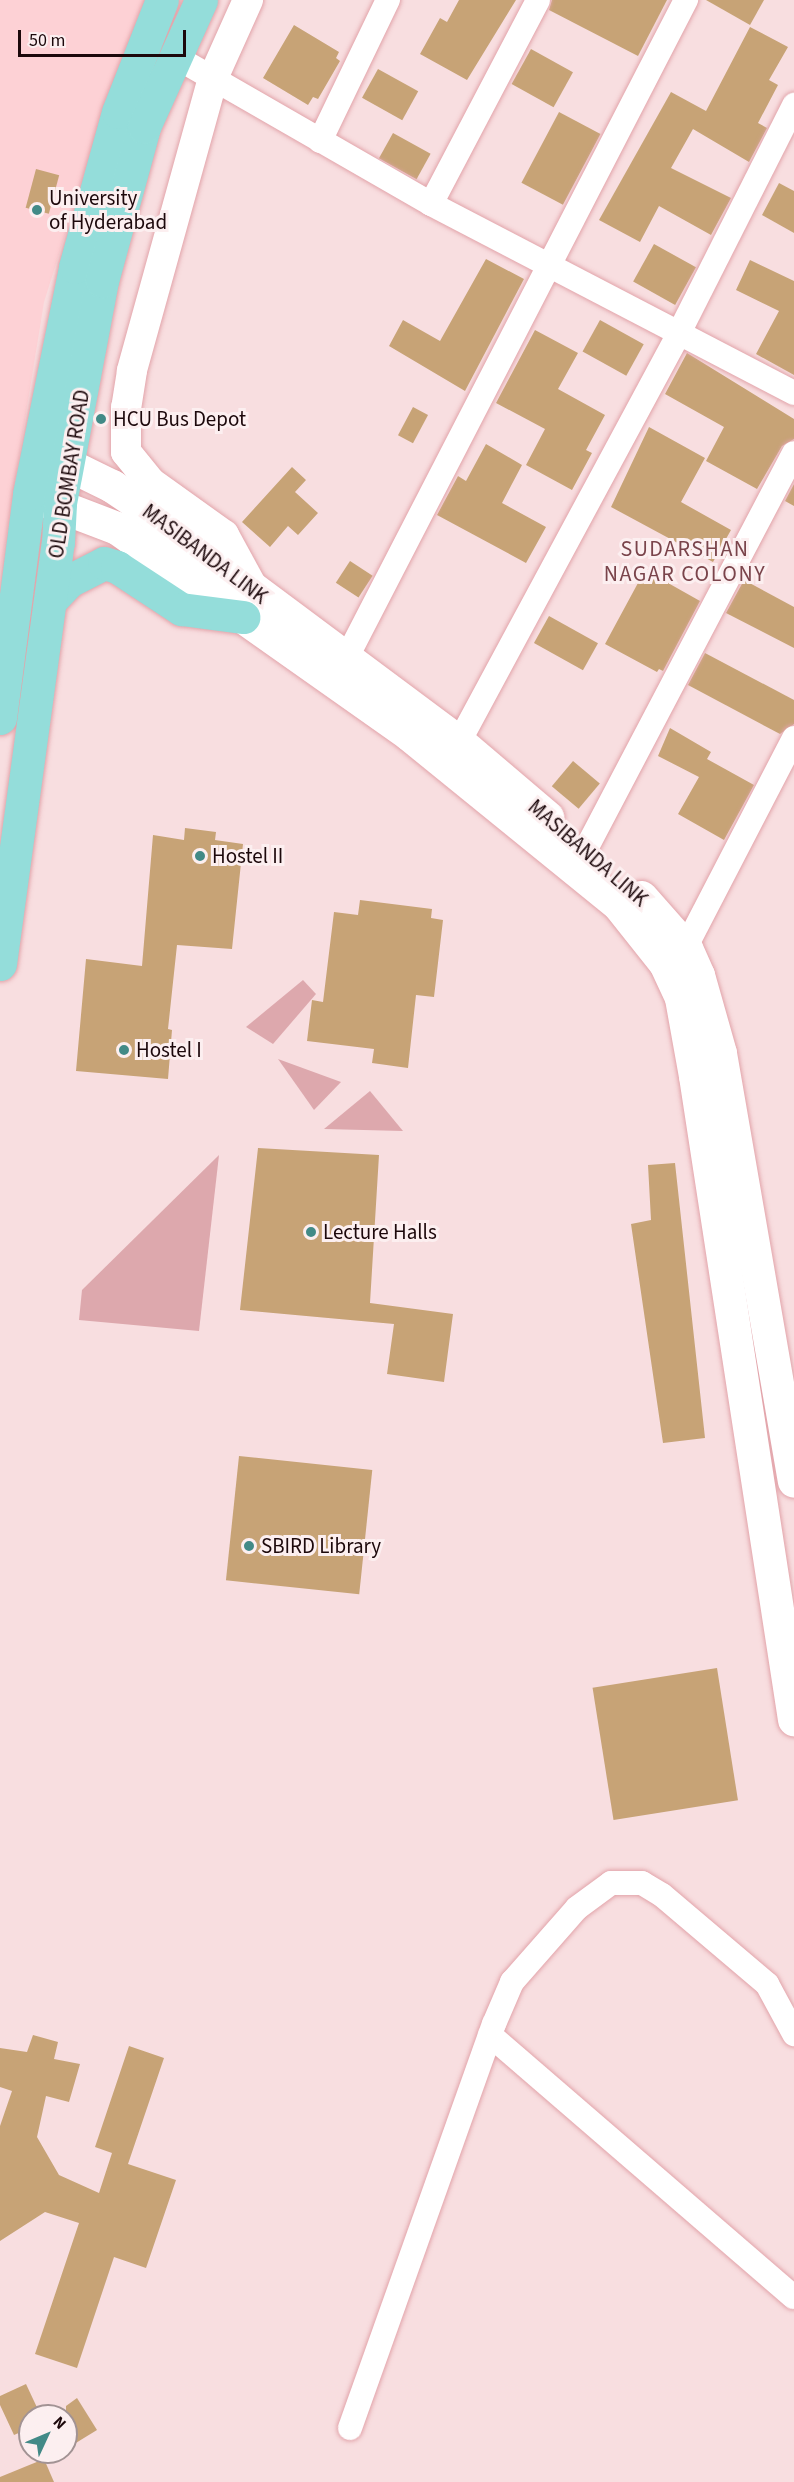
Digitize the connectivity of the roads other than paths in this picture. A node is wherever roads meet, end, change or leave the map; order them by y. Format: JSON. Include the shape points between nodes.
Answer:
{"nodes":[{"id":1,"x":162,"y":0,"type":"edge"},
{"id":2,"x":201,"y":0,"type":"edge"},
{"id":3,"x":248,"y":0,"type":"edge"},
{"id":4,"x":388,"y":0,"type":"edge"},
{"id":5,"x":538,"y":0,"type":"edge"},
{"id":6,"x":686,"y":0,"type":"edge"},
{"id":7,"x":174,"y":56,"type":"junction"},
{"id":8,"x":213,"y":78,"type":"junction"},
{"id":9,"x":794,"y":105,"type":"edge"},
{"id":10,"x":320,"y":141,"type":"junction"},
{"id":11,"x":431,"y":204,"type":"junction"},
{"id":12,"x":549,"y":266,"type":"junction"},
{"id":13,"x":678,"y":335,"type":"junction"},
{"id":14,"x":794,"y":393,"type":"edge"},
{"id":15,"x":794,"y":453,"type":"edge"},
{"id":16,"x":52,"y":461,"type":"junction"},
{"id":17,"x":28,"y":494,"type":"junction"},
{"id":18,"x":60,"y":503,"type":"junction"},
{"id":19,"x":50,"y":601,"type":"junction"},
{"id":20,"x":249,"y":604,"type":"junction"},
{"id":21,"x":346,"y":659,"type":"junction"},
{"id":22,"x":0,"y":718,"type":"edge"},
{"id":23,"x":794,"y":738,"type":"edge"},
{"id":24,"x":459,"y":742,"type":"junction"},
{"id":25,"x":586,"y":849,"type":"junction"},
{"id":26,"x":679,"y":961,"type":"junction"},
{"id":27,"x":0,"y":964,"type":"edge"},
{"id":28,"x":711,"y":1089,"type":"junction"},
{"id":29,"x":789,"y":1426,"type":"edge"},
{"id":30,"x":794,"y":1481,"type":"edge"},
{"id":31,"x":794,"y":1719,"type":"edge"},
{"id":32,"x":794,"y":2034,"type":"edge"},
{"id":33,"x":490,"y":2035,"type":"junction"},
{"id":34,"x":794,"y":2297,"type":"edge"},
{"id":35,"x":350,"y":2428,"type":"dead end"}],
"edges":[{"from":1,"to":16,"type":"main road","name":"OLD BOMBAY ROAD","via":[[118,112],[91,200]]},
{"from":2,"to":7,"type":"main road","name":"OLD BOMBAY ROAD"},
{"from":3,"to":8,"type":"street"},
{"from":4,"to":10,"type":"street"},
{"from":5,"to":11,"type":"street"},
{"from":6,"to":12,"type":"street"},
{"from":7,"to":8,"type":"street"},
{"from":7,"to":16,"type":"main road","name":"OLD BOMBAY ROAD","via":[[144,127]]},
{"from":8,"to":10,"type":"street"},
{"from":8,"to":20,"type":"street","via":[[132,371],[126,406],[126,452],[150,482],[224,536]]},
{"from":9,"to":13,"type":"street"},
{"from":10,"to":11,"type":"street"},
{"from":11,"to":12,"type":"street"},
{"from":12,"to":13,"type":"street"},
{"from":12,"to":21,"type":"street"},
{"from":13,"to":14,"type":"street"},
{"from":13,"to":24,"type":"street"},
{"from":15,"to":25,"type":"street"},
{"from":16,"to":17,"type":"main road","name":"OLD BOMBAY ROAD"},
{"from":16,"to":18,"type":"main road","name":"OLD BOMBAY ROAD"},
{"from":16,"to":20,"type":"main road","name":"MASIBANDA LINK","via":[[136,503]]},
{"from":17,"to":18,"type":"main road"},
{"from":17,"to":22,"type":"main road","name":"OLD BOMBAY ROAD"},
{"from":18,"to":19,"type":"main road","name":"OLD BOMBAY ROAD"},
{"from":18,"to":20,"type":"main road","via":[[117,528]]},
{"from":19,"to":20,"type":"main road","via":[[69,581],[104,564],[117,567],[181,609]]},
{"from":19,"to":27,"type":"main road","name":"OLD BOMBAY ROAD"},
{"from":20,"to":21,"type":"main road","name":"MASIBANDA LINK"},
{"from":20,"to":26,"type":"main road","via":[[618,904]]},
{"from":21,"to":24,"type":"main road","name":"MASIBANDA LINK"},
{"from":23,"to":26,"type":"street"},
{"from":24,"to":25,"type":"main road","name":"MASIBANDA LINK"},
{"from":25,"to":26,"type":"main road","name":"MASIBANDA LINK","via":[[640,896]]},
{"from":26,"to":28,"type":"main road","name":"MASIBANDA LINK","via":[[720,1053]]},
{"from":28,"to":29,"type":"main road","name":"MASIBANDA LINK"},
{"from":28,"to":31,"type":"main road"},
{"from":29,"to":30,"type":"main road","name":"MASIBANDA LINK"},
{"from":32,"to":33,"type":"street","via":[[767,1984],[662,1895],[630,1881],[611,1883],[596,1892],[546,1940],[512,1982]]},
{"from":33,"to":34,"type":"street"},
{"from":33,"to":35,"type":"street"}]}
